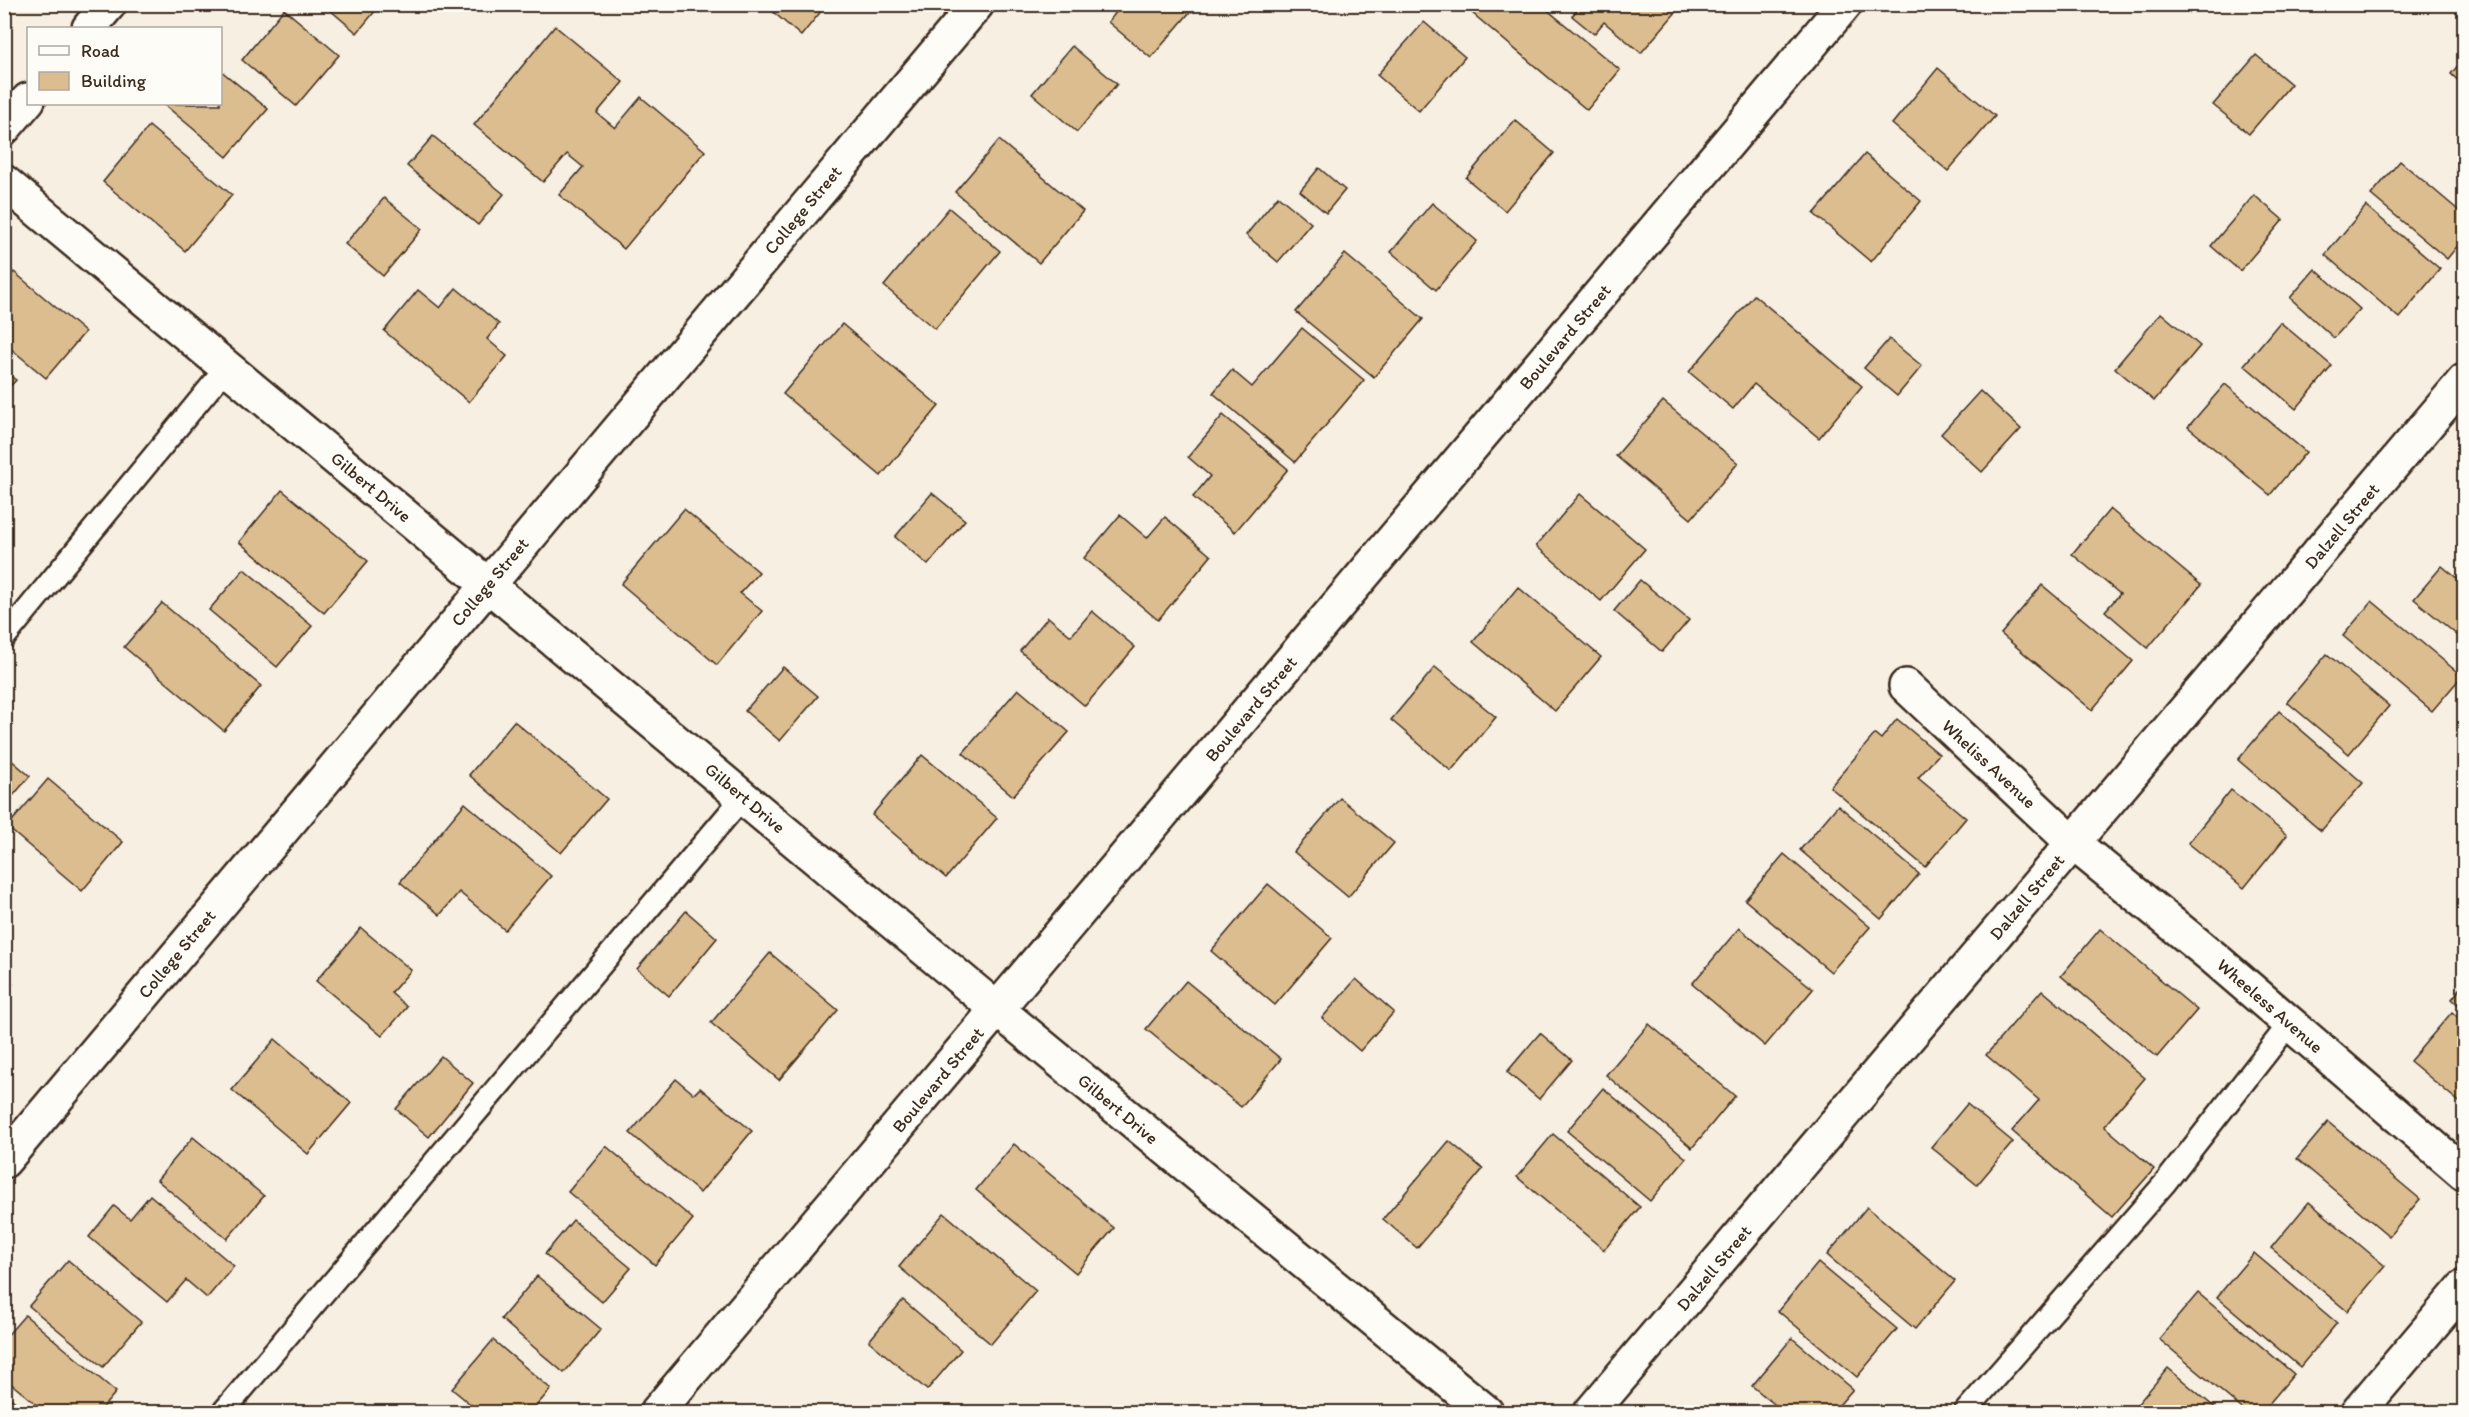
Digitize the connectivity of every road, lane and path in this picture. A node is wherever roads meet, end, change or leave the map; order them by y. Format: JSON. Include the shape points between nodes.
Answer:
{"nodes":[{"id":1,"x":109,"y":4,"type":"edge"},
{"id":2,"x":977,"y":4,"type":"edge"},
{"id":3,"x":1845,"y":4,"type":"edge"},
{"id":4,"x":90,"y":27,"type":"edge"},
{"id":5,"x":27,"y":101,"type":"edge"},
{"id":6,"x":4,"y":129,"type":"edge"},
{"id":7,"x":4,"y":182,"type":"edge"},
{"id":8,"x":227,"y":367,"type":"junction"},
{"id":9,"x":2464,"y":381,"type":"edge"},
{"id":10,"x":488,"y":584,"type":"junction"},
{"id":11,"x":4,"y":638,"type":"edge"},
{"id":12,"x":1906,"y":686,"type":"dead end"},
{"id":13,"x":743,"y":797,"type":"junction"},
{"id":14,"x":2073,"y":843,"type":"junction"},
{"id":15,"x":998,"y":1010,"type":"junction"},
{"id":16,"x":2290,"y":1023,"type":"junction"},
{"id":17,"x":4,"y":1161,"type":"edge"},
{"id":18,"x":2464,"y":1173,"type":"edge"},
{"id":19,"x":2464,"y":1287,"type":"edge"},
{"id":20,"x":223,"y":1413,"type":"edge"},
{"id":21,"x":657,"y":1413,"type":"edge"},
{"id":22,"x":1486,"y":1413,"type":"edge"},
{"id":23,"x":1591,"y":1413,"type":"edge"},
{"id":24,"x":1965,"y":1413,"type":"edge"},
{"id":25,"x":2358,"y":1413,"type":"edge"}],
"edges":[{"from":1,"to":4,"type":"street"},
{"from":2,"to":10,"type":"street","name":"College Street"},
{"from":3,"to":15,"type":"street","name":"Boulevard Street"},
{"from":5,"to":6,"type":"street"},
{"from":7,"to":8,"type":"street","name":"Gilbert Drive"},
{"from":8,"to":10,"type":"street","name":"Gilbert Drive"},
{"from":8,"to":11,"type":"lane"},
{"from":9,"to":14,"type":"street","name":"Dalzell Street"},
{"from":10,"to":13,"type":"street","name":"Gilbert Drive"},
{"from":10,"to":17,"type":"street","name":"College Street"},
{"from":12,"to":14,"type":"street","name":"Wheliss Avenue"},
{"from":13,"to":15,"type":"street","name":"Gilbert Drive"},
{"from":13,"to":20,"type":"lane"},
{"from":14,"to":16,"type":"street","name":"Wheeless Avenue"},
{"from":14,"to":23,"type":"street","name":"Dalzell Street"},
{"from":15,"to":21,"type":"street","name":"Boulevard Street"},
{"from":15,"to":22,"type":"street","name":"Gilbert Drive"},
{"from":16,"to":18,"type":"street","name":"Wheeless Avenue"},
{"from":16,"to":24,"type":"lane","via":[[2165,1183]]},
{"from":19,"to":25,"type":"street"}]}
